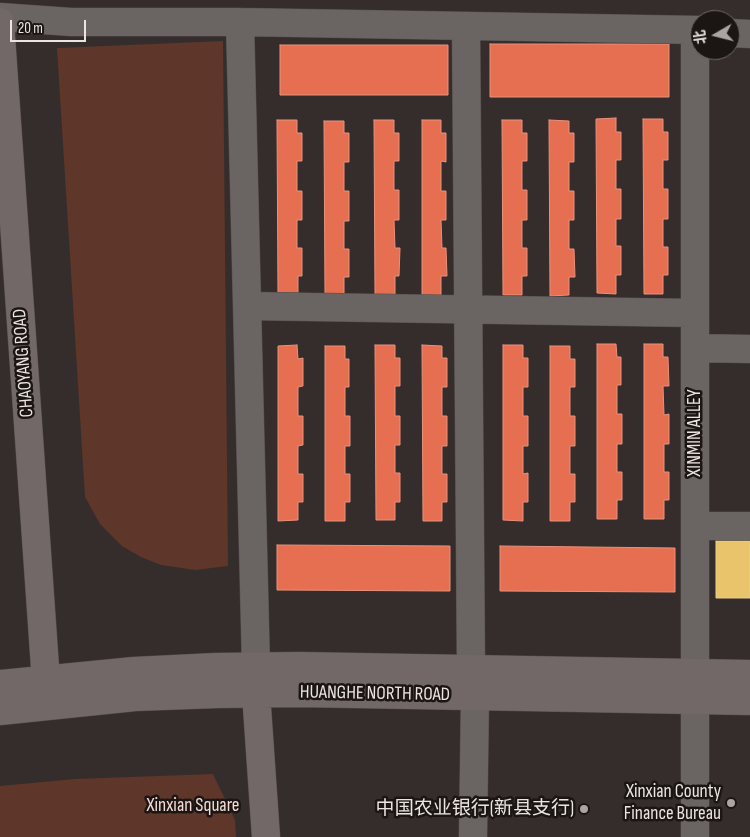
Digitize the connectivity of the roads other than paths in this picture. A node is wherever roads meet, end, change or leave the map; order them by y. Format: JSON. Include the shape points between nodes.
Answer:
{"nodes":[{"id":1,"x":0,"y":18,"type":"edge"},
{"id":2,"x":0,"y":22,"type":"edge"},
{"id":3,"x":240,"y":22,"type":"junction"},
{"id":4,"x":466,"y":26,"type":"junction"},
{"id":5,"x":690,"y":30,"type":"edge"},
{"id":6,"x":698,"y":60,"type":"edge"},
{"id":7,"x":247,"y":306,"type":"junction"},
{"id":8,"x":468,"y":310,"type":"junction"},
{"id":9,"x":695,"y":313,"type":"junction"},
{"id":10,"x":696,"y":348,"type":"junction"},
{"id":11,"x":750,"y":349,"type":"edge"},
{"id":12,"x":695,"y":526,"type":"junction"},
{"id":13,"x":750,"y":526,"type":"edge"},
{"id":14,"x":256,"y":666,"type":"junction"},
{"id":15,"x":471,"y":669,"type":"junction"},
{"id":16,"x":695,"y":673,"type":"junction"},
{"id":17,"x":750,"y":674,"type":"edge"},
{"id":18,"x":0,"y":678,"type":"edge"},
{"id":19,"x":47,"y":692,"type":"junction"},
{"id":20,"x":256,"y":693,"type":"junction"},
{"id":21,"x":475,"y":696,"type":"junction"},
{"id":22,"x":695,"y":700,"type":"junction"},
{"id":23,"x":750,"y":701,"type":"edge"},
{"id":24,"x":2,"y":711,"type":"edge"},
{"id":25,"x":266,"y":837,"type":"edge"},
{"id":26,"x":473,"y":837,"type":"edge"},
{"id":27,"x":695,"y":837,"type":"edge"}],
"edges":[{"from":1,"to":3,"type":"street","via":[[71,22]]},
{"from":2,"to":19,"type":"main road","name":"CHAOYANG ROAD"},
{"from":3,"to":4,"type":"street"},
{"from":3,"to":7,"type":"street"},
{"from":4,"to":5,"type":"street"},
{"from":4,"to":8,"type":"street"},
{"from":6,"to":9,"type":"street","name":"XINMIN ALLEY"},
{"from":7,"to":8,"type":"street"},
{"from":7,"to":14,"type":"street"},
{"from":8,"to":9,"type":"street"},
{"from":8,"to":15,"type":"street"},
{"from":9,"to":10,"type":"street","name":"XINMIN ALLEY"},
{"from":10,"to":11,"type":"street"},
{"from":10,"to":12,"type":"street","name":"XINMIN ALLEY"},
{"from":12,"to":13,"type":"street"},
{"from":12,"to":16,"type":"street","name":"XINMIN ALLEY"},
{"from":14,"to":15,"type":"main road","name":"HUANGHE NORTH ROAD"},
{"from":14,"to":19,"type":"main road","name":"HUANGHE NORTH ROAD","via":[[134,670]]},
{"from":15,"to":16,"type":"main road","name":"HUANGHE NORTH ROAD"},
{"from":16,"to":17,"type":"main road","name":"HUANGHE NORTH ROAD"},
{"from":16,"to":22,"type":"street","name":"XINMIN ALLEY"},
{"from":18,"to":19,"type":"main road","name":"HUANGHE NORTH ROAD"},
{"from":18,"to":24,"type":"main road"},
{"from":19,"to":20,"type":"main road","name":"HUANGHE NORTH ROAD","via":[[135,697]]},
{"from":19,"to":24,"type":"main road","name":"HUANGHE NORTH ROAD"},
{"from":20,"to":21,"type":"main road","name":"HUANGHE NORTH ROAD"},
{"from":20,"to":25,"type":"main road"},
{"from":21,"to":22,"type":"main road","name":"HUANGHE NORTH ROAD"},
{"from":21,"to":26,"type":"street"},
{"from":22,"to":23,"type":"main road","name":"HUANGHE NORTH ROAD"},
{"from":22,"to":27,"type":"street","name":"XINMIN ALLEY"}]}
